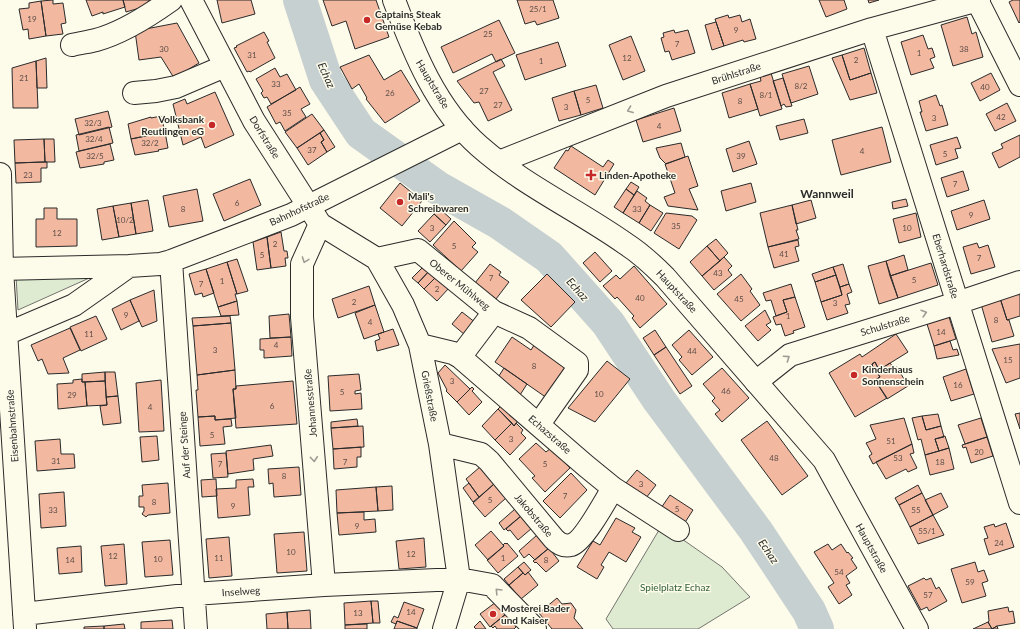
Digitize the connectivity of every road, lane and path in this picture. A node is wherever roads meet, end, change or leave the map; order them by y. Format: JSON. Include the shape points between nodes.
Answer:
{"nodes":[{"id":1,"x":171,"y":0,"type":"edge"},
{"id":2,"x":190,"y":0,"type":"edge"},
{"id":3,"x":394,"y":0,"type":"edge"},
{"id":4,"x":978,"y":0,"type":"edge"},
{"id":5,"x":872,"y":29,"type":"junction"},
{"id":6,"x":72,"y":45,"type":"dead end"},
{"id":7,"x":225,"y":66,"type":"junction"},
{"id":8,"x":1020,"y":85,"type":"edge"},
{"id":9,"x":134,"y":93,"type":"dead end"},
{"id":10,"x":462,"y":129,"type":"junction"},
{"id":11,"x":498,"y":162,"type":"junction"},
{"id":12,"x":0,"y":174,"type":"edge"},
{"id":13,"x":308,"y":205,"type":"junction"},
{"id":14,"x":320,"y":224,"type":"junction"},
{"id":15,"x":377,"y":259,"type":"junction"},
{"id":16,"x":171,"y":261,"type":"junction"},
{"id":17,"x":129,"y":266,"type":"junction"},
{"id":18,"x":1,"y":269,"type":"edge"},
{"id":19,"x":1020,"y":282,"type":"edge"},
{"id":20,"x":957,"y":303,"type":"junction"},
{"id":21,"x":494,"y":312,"type":"junction"},
{"id":22,"x":3,"y":337,"type":"edge"},
{"id":23,"x":420,"y":345,"type":"junction"},
{"id":24,"x":460,"y":357,"type":"junction"},
{"id":25,"x":756,"y":382,"type":"junction"},
{"id":26,"x":539,"y":424,"type":"junction"},
{"id":27,"x":440,"y":444,"type":"junction"},
{"id":28,"x":613,"y":488,"type":"junction"},
{"id":29,"x":1020,"y":503,"type":"edge"},
{"id":30,"x":678,"y":530,"type":"dead end"},
{"id":31,"x":460,"y":579,"type":"junction"},
{"id":32,"x":324,"y":585,"type":"junction"},
{"id":33,"x":194,"y":594,"type":"junction"},
{"id":34,"x":24,"y":622,"type":"edge"},
{"id":35,"x":196,"y":629,"type":"edge"},
{"id":36,"x":444,"y":629,"type":"edge"},
{"id":37,"x":535,"y":629,"type":"edge"},
{"id":38,"x":917,"y":629,"type":"edge"}],
"edges":[{"from":1,"to":6,"type":"street","via":[[132,25],[98,39]]},
{"from":2,"to":7,"type":"street","name":"Dorfstraße"},
{"from":3,"to":10,"type":"street","name":"Hauptstraße","via":[[416,57],[429,82]]},
{"from":4,"to":5,"type":"street","name":"Brühlstraße"},
{"from":4,"to":8,"type":"street"},
{"from":5,"to":11,"type":"street","name":"Brühlstraße","one_way":true,"via":[[666,96]]},
{"from":5,"to":20,"type":"street","name":"Eberhardstraße"},
{"from":7,"to":9,"type":"street","via":[[176,87]]},
{"from":7,"to":13,"type":"street","name":"Dorfstraße","via":[[254,121]]},
{"from":10,"to":11,"type":"street","name":"Hauptstraße"},
{"from":10,"to":13,"type":"street","name":"Bahnhofstraße"},
{"from":11,"to":25,"type":"street","name":"Hauptstraße","via":[[647,260],[666,277]]},
{"from":12,"to":18,"type":"street","name":"Eisenbahnstraße"},
{"from":13,"to":14,"type":"street","name":"Grießstraße"},
{"from":13,"to":16,"type":"street","name":"Bahnhofstraße","via":[[291,215]]},
{"from":14,"to":15,"type":"street","name":"Grießstraße"},
{"from":14,"to":32,"type":"street","name":"Johannesstraße","one_way":true,"via":[[302,264],[302,309]]},
{"from":15,"to":21,"type":"street","name":"Oberer Mühlweg","via":[[418,250]]},
{"from":15,"to":23,"type":"street","name":"Grießstraße","via":[[403,305]]},
{"from":16,"to":17,"type":"street","name":"Bahnhofstraße"},
{"from":16,"to":33,"type":"street","name":"Auf der Steinge"},
{"from":17,"to":18,"type":"street","name":"Bahnhofstraße"},
{"from":17,"to":22,"type":"street","via":[[74,305]]},
{"from":18,"to":22,"type":"street","name":"Eisenbahnstraße"},
{"from":19,"to":20,"type":"street","name":"Schulstraße"},
{"from":25,"to":20,"type":"street","name":"Schulstraße","one_way":true,"via":[[790,355]]},
{"from":20,"to":29,"type":"street","name":"Eberhardstraße"},
{"from":21,"to":24,"type":"street"},
{"from":21,"to":26,"type":"street","name":"Oberer Mühlweg","via":[[529,328],[577,363],[577,370]]},
{"from":22,"to":34,"type":"street","name":"Eisenbahnstraße"},
{"from":23,"to":24,"type":"street","name":"Echazstraße"},
{"from":23,"to":27,"type":"street","name":"Grießstraße"},
{"from":24,"to":26,"type":"street","name":"Echazstraße"},
{"from":25,"to":38,"type":"street","name":"Hauptstraße","via":[[824,460]]},
{"from":26,"to":28,"type":"street","name":"Echazstraße"},
{"from":27,"to":28,"type":"street","name":"Jakobstraße","via":[[481,454],[554,539],[564,546],[570,546],[580,539]]},
{"from":27,"to":31,"type":"street","name":"Grießstraße"},
{"from":28,"to":30,"type":"street","name":"Echazstraße"},
{"from":31,"to":32,"type":"street","name":"Inselweg"},
{"from":31,"to":36,"type":"street","name":"Grießstraße"},
{"from":37,"to":31,"type":"street","name":"Inselweg","one_way":true,"via":[[492,584]]},
{"from":32,"to":33,"type":"street","name":"Inselweg"},
{"from":33,"to":34,"type":"street","name":"Inselweg"},
{"from":33,"to":35,"type":"street","name":"Auf der Steinge"}]}
